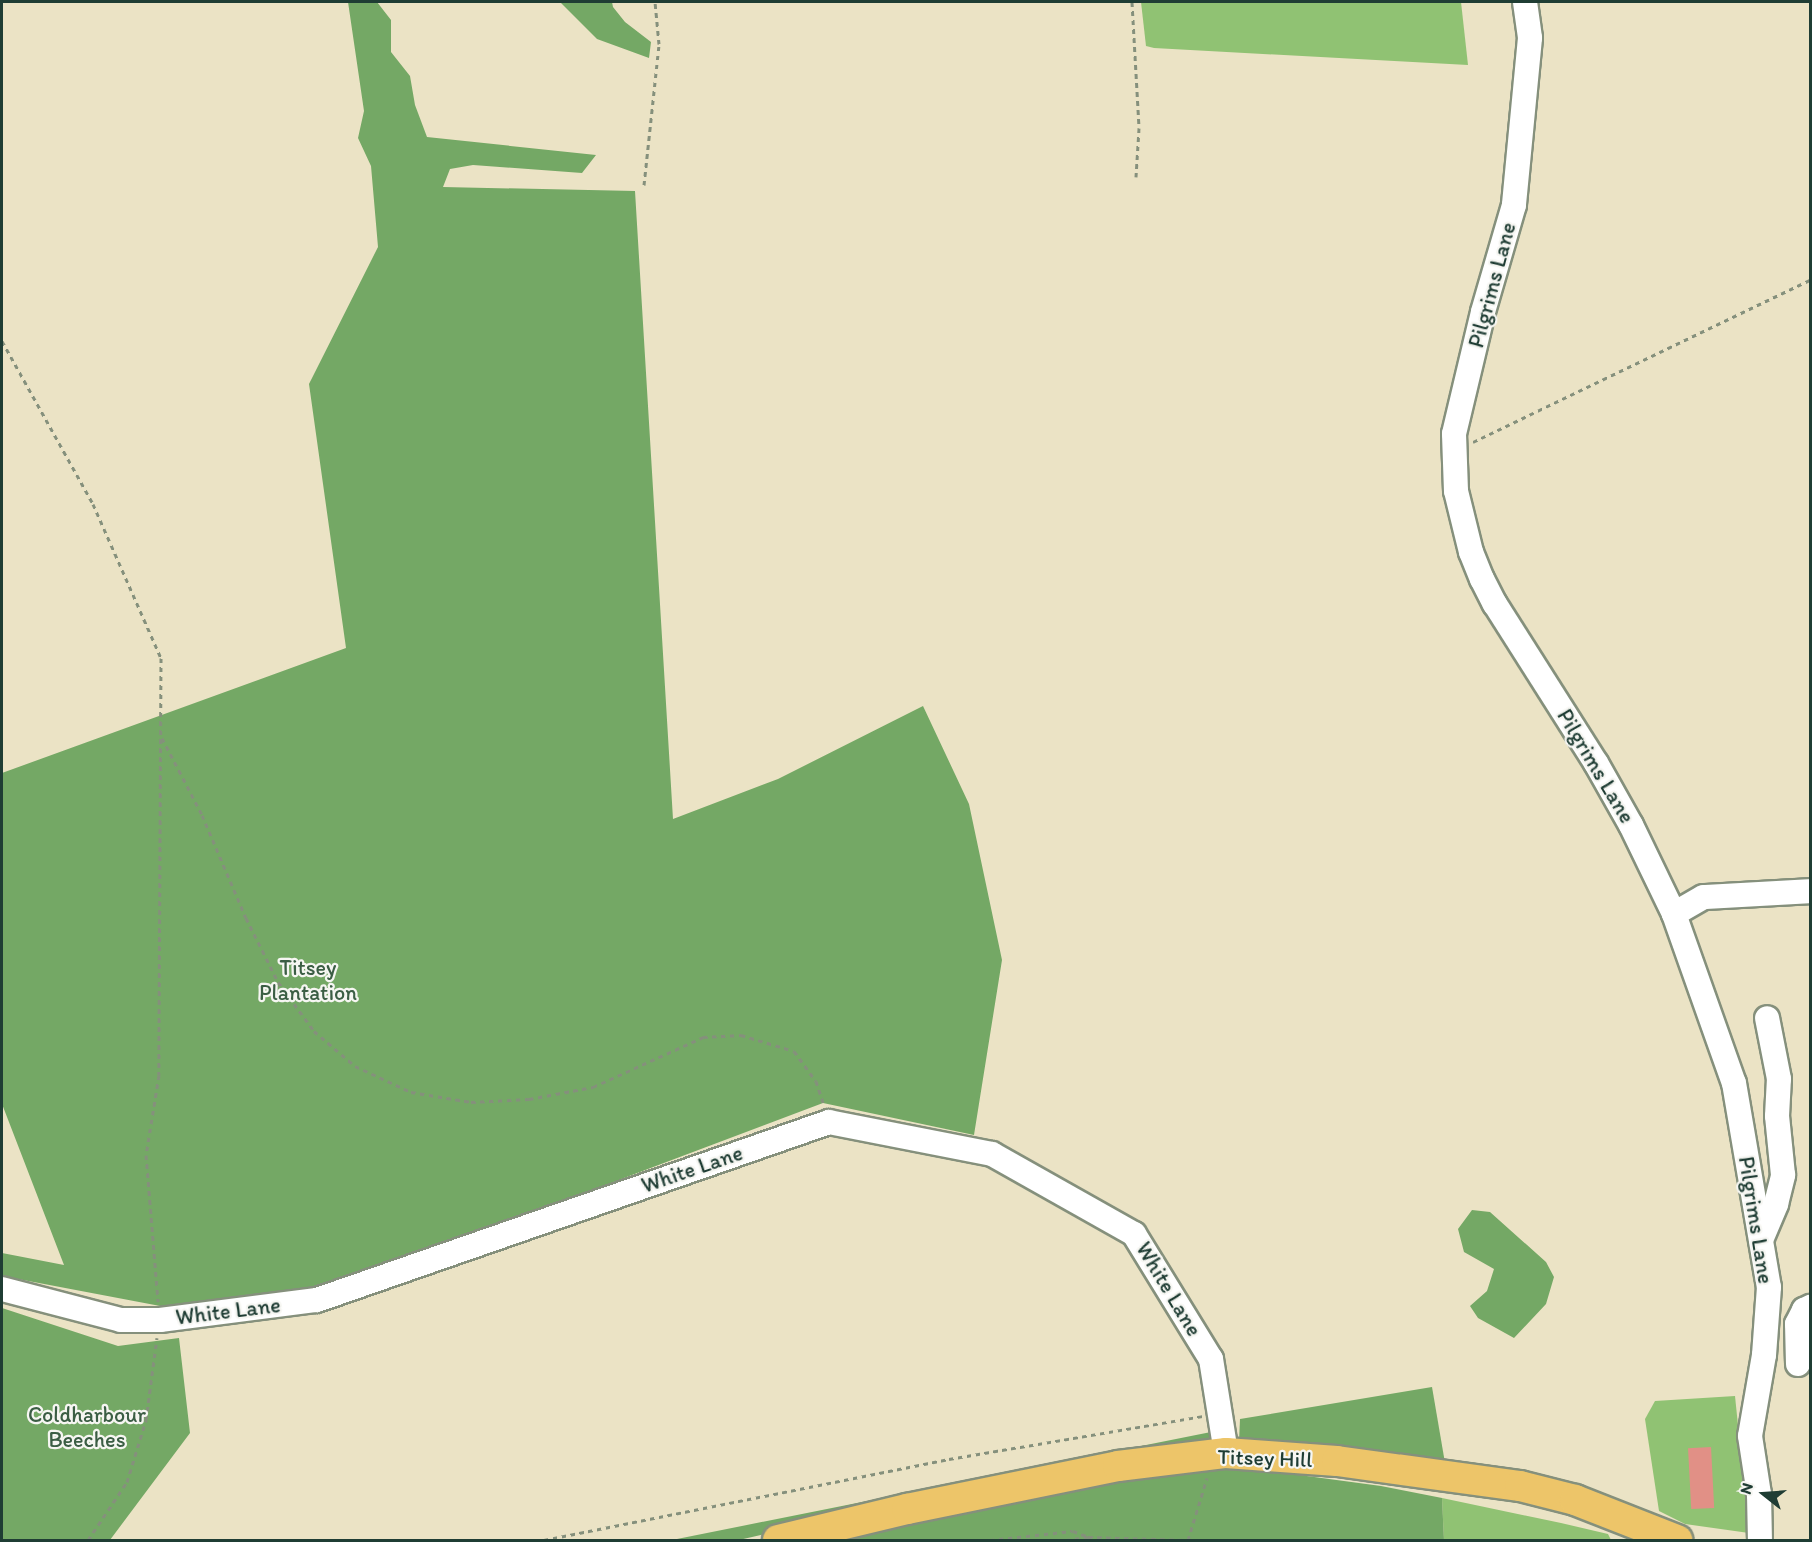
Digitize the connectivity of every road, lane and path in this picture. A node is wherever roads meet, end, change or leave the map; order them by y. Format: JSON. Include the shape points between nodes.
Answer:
{"nodes":[{"id":1,"x":655,"y":2,"type":"edge"},
{"id":2,"x":1132,"y":2,"type":"edge"},
{"id":3,"x":1525,"y":2,"type":"edge"},
{"id":4,"x":1136,"y":177,"type":"dead end"},
{"id":5,"x":644,"y":185,"type":"dead end"},
{"id":6,"x":1810,"y":280,"type":"edge"},
{"id":7,"x":2,"y":341,"type":"edge"},
{"id":8,"x":1455,"y":451,"type":"junction"},
{"id":9,"x":161,"y":736,"type":"junction"},
{"id":10,"x":1810,"y":891,"type":"edge"},
{"id":11,"x":1674,"y":914,"type":"junction"},
{"id":12,"x":1767,"y":1018,"type":"dead end"},
{"id":13,"x":829,"y":1122,"type":"junction"},
{"id":14,"x":1761,"y":1240,"type":"junction"},
{"id":15,"x":2,"y":1289,"type":"edge"},
{"id":16,"x":1810,"y":1307,"type":"edge"},
{"id":17,"x":160,"y":1320,"type":"junction"},
{"id":18,"x":1804,"y":1364,"type":"edge"},
{"id":19,"x":1758,"y":1386,"type":"junction"},
{"id":20,"x":1220,"y":1414,"type":"junction"},
{"id":21,"x":1219,"y":1454,"type":"junction"},
{"id":22,"x":1632,"y":1532,"type":"edge"},
{"id":23,"x":1088,"y":1537,"type":"junction"},
{"id":24,"x":88,"y":1540,"type":"edge"},
{"id":25,"x":544,"y":1540,"type":"edge"},
{"id":26,"x":778,"y":1540,"type":"edge"},
{"id":27,"x":990,"y":1540,"type":"edge"},
{"id":28,"x":1066,"y":1540,"type":"edge"},
{"id":29,"x":1187,"y":1540,"type":"edge"},
{"id":30,"x":1677,"y":1540,"type":"edge"},
{"id":31,"x":1760,"y":1540,"type":"edge"}],
"edges":[{"from":1,"to":5,"type":"path","via":[[659,44]]},
{"from":2,"to":4,"type":"path","via":[[1139,128]]},
{"from":3,"to":8,"type":"street","name":"Pilgrims Lane","via":[[1530,38],[1514,205],[1481,323],[1455,434]]},
{"from":6,"to":8,"type":"path"},
{"from":7,"to":9,"type":"path","via":[[93,504],[161,658]]},
{"from":8,"to":11,"type":"street","name":"Pilgrims Lane","via":[[1456,491],[1482,579],[1596,763]]},
{"from":9,"to":13,"type":"path","via":[[202,815],[278,982],[314,1031],[355,1066],[411,1092],[471,1102],[529,1099],[593,1087],[703,1037],[741,1035],[794,1051],[816,1081]]},
{"from":9,"to":17,"type":"path","via":[[159,1076],[146,1155]]},
{"from":10,"to":11,"type":"street","via":[[1704,897]]},
{"from":11,"to":14,"type":"street","name":"Pilgrims Lane","via":[[1734,1083]]},
{"from":12,"to":14,"type":"street","via":[[1779,1079],[1777,1116],[1783,1175]]},
{"from":13,"to":17,"type":"street","name":"White Lane","via":[[317,1300]]},
{"from":13,"to":20,"type":"street","name":"White Lane","via":[[992,1154],[1134,1233],[1211,1359]]},
{"from":14,"to":19,"type":"street","name":"Pilgrims Lane","via":[[1769,1287]]},
{"from":15,"to":17,"type":"street","name":"White Lane","via":[[121,1320]]},
{"from":16,"to":18,"type":"street","via":[[1797,1324]]},
{"from":17,"to":24,"type":"path","via":[[146,1420],[127,1482]]},
{"from":18,"to":19,"type":"street","via":[[1771,1373]]},
{"from":19,"to":31,"type":"street","name":"Pilgrims Lane","via":[[1750,1437],[1759,1494]]},
{"from":20,"to":21,"type":"street","name":"White Lane"},
{"from":20,"to":25,"type":"path","via":[[948,1459]]},
{"from":21,"to":22,"type":"main road","name":"Titsey Hill","via":[[1337,1461],[1520,1486],[1575,1500]]},
{"from":21,"to":26,"type":"main road","name":"Titsey Hill","via":[[1118,1466]]},
{"from":21,"to":29,"type":"path"},
{"from":22,"to":30,"type":"main road","name":"Titsey Hill"},
{"from":23,"to":27,"type":"path","via":[[1073,1531]]},
{"from":23,"to":28,"type":"path"},
{"from":23,"to":29,"type":"path"}]}
